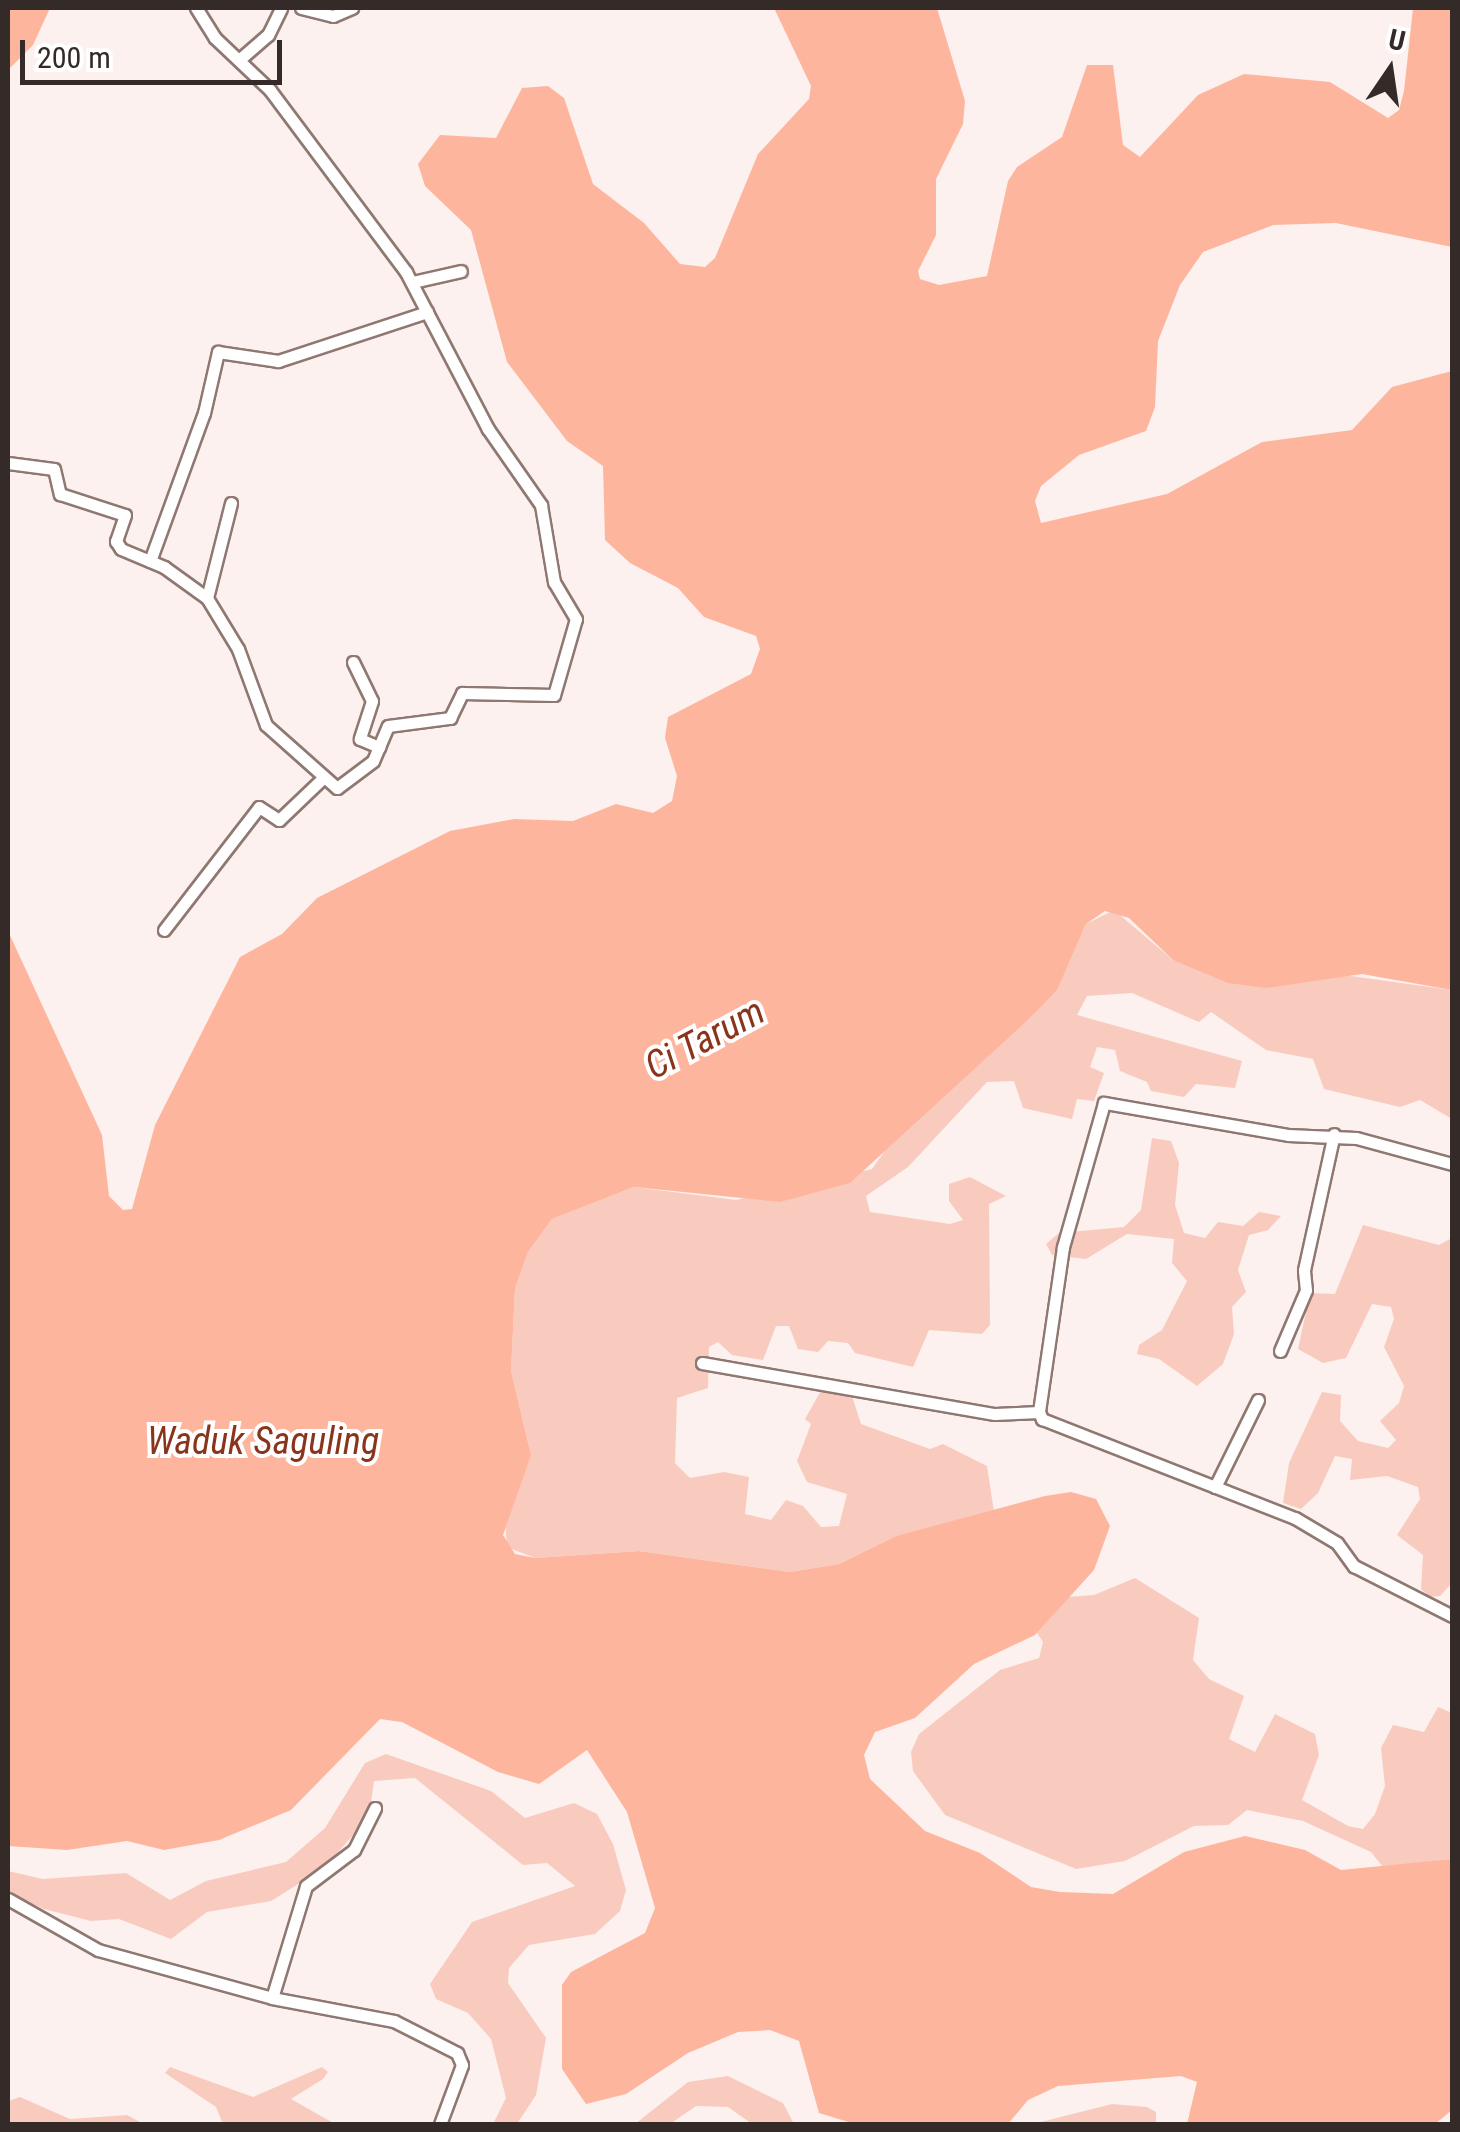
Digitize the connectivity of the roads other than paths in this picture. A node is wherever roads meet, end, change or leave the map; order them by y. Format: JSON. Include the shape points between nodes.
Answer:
{"nodes":[{"id":1,"x":196,"y":8,"type":"edge"},
{"id":2,"x":281,"y":8,"type":"edge"},
{"id":3,"x":301,"y":8,"type":"edge"},
{"id":4,"x":352,"y":8,"type":"edge"},
{"id":5,"x":240,"y":60,"type":"junction"},
{"id":6,"x":461,"y":270,"type":"dead end"},
{"id":7,"x":413,"y":282,"type":"junction"},
{"id":8,"x":427,"y":312,"type":"junction"},
{"id":9,"x":8,"y":463,"type":"edge"},
{"id":10,"x":231,"y":503,"type":"dead end"},
{"id":11,"x":150,"y":561,"type":"junction"},
{"id":12,"x":206,"y":598,"type":"junction"},
{"id":13,"x":354,"y":662,"type":"dead end"},
{"id":14,"x":378,"y":747,"type":"junction"},
{"id":15,"x":322,"y":778,"type":"junction"},
{"id":16,"x":164,"y":930,"type":"dead end"},
{"id":17,"x":1334,"y":1134,"type":"junction"},
{"id":18,"x":1452,"y":1164,"type":"edge"},
{"id":19,"x":1280,"y":1351,"type":"dead end"},
{"id":20,"x":702,"y":1363,"type":"dead end"},
{"id":21,"x":1258,"y":1400,"type":"dead end"},
{"id":22,"x":1039,"y":1412,"type":"junction"},
{"id":23,"x":1215,"y":1487,"type":"junction"},
{"id":24,"x":1452,"y":1616,"type":"edge"},
{"id":25,"x":375,"y":1808,"type":"dead end"},
{"id":26,"x":8,"y":1899,"type":"edge"},
{"id":27,"x":272,"y":1998,"type":"junction"},
{"id":28,"x":440,"y":2124,"type":"edge"}],
"edges":[{"from":1,"to":5,"type":"street","via":[[208,30]]},
{"from":2,"to":5,"type":"street","via":[[268,35]]},
{"from":3,"to":4,"type":"street","via":[[333,16]]},
{"from":5,"to":7,"type":"street","via":[[270,90]]},
{"from":6,"to":7,"type":"street"},
{"from":7,"to":8,"type":"street"},
{"from":8,"to":11,"type":"street","via":[[278,360],[218,352],[204,413]]},
{"from":8,"to":14,"type":"street","via":[[488,429],[542,505],[549,568],[576,618],[552,698],[462,693],[450,718],[394,722]]},
{"from":9,"to":11,"type":"street","via":[[54,468],[60,494],[122,512],[116,541]]},
{"from":10,"to":12,"type":"street"},
{"from":11,"to":12,"type":"street"},
{"from":12,"to":15,"type":"street","via":[[238,648],[266,725]]},
{"from":13,"to":14,"type":"street","via":[[372,702],[360,739]]},
{"from":14,"to":15,"type":"street","via":[[347,786],[336,788]]},
{"from":15,"to":16,"type":"street","via":[[279,820],[259,808]]},
{"from":17,"to":18,"type":"street"},
{"from":17,"to":19,"type":"street","via":[[1305,1264],[1306,1290]]},
{"from":17,"to":22,"type":"street","via":[[1292,1135],[1102,1104],[1064,1247]]},
{"from":20,"to":22,"type":"street","via":[[995,1414]]},
{"from":21,"to":23,"type":"street"},
{"from":22,"to":23,"type":"street","via":[[1042,1419]]},
{"from":23,"to":24,"type":"street","via":[[1295,1518],[1337,1543],[1354,1566]]},
{"from":25,"to":27,"type":"street","via":[[354,1850],[306,1886]]},
{"from":26,"to":27,"type":"street","via":[[98,1950]]},
{"from":27,"to":28,"type":"street","via":[[394,2021],[457,2053],[462,2064]]}]}
